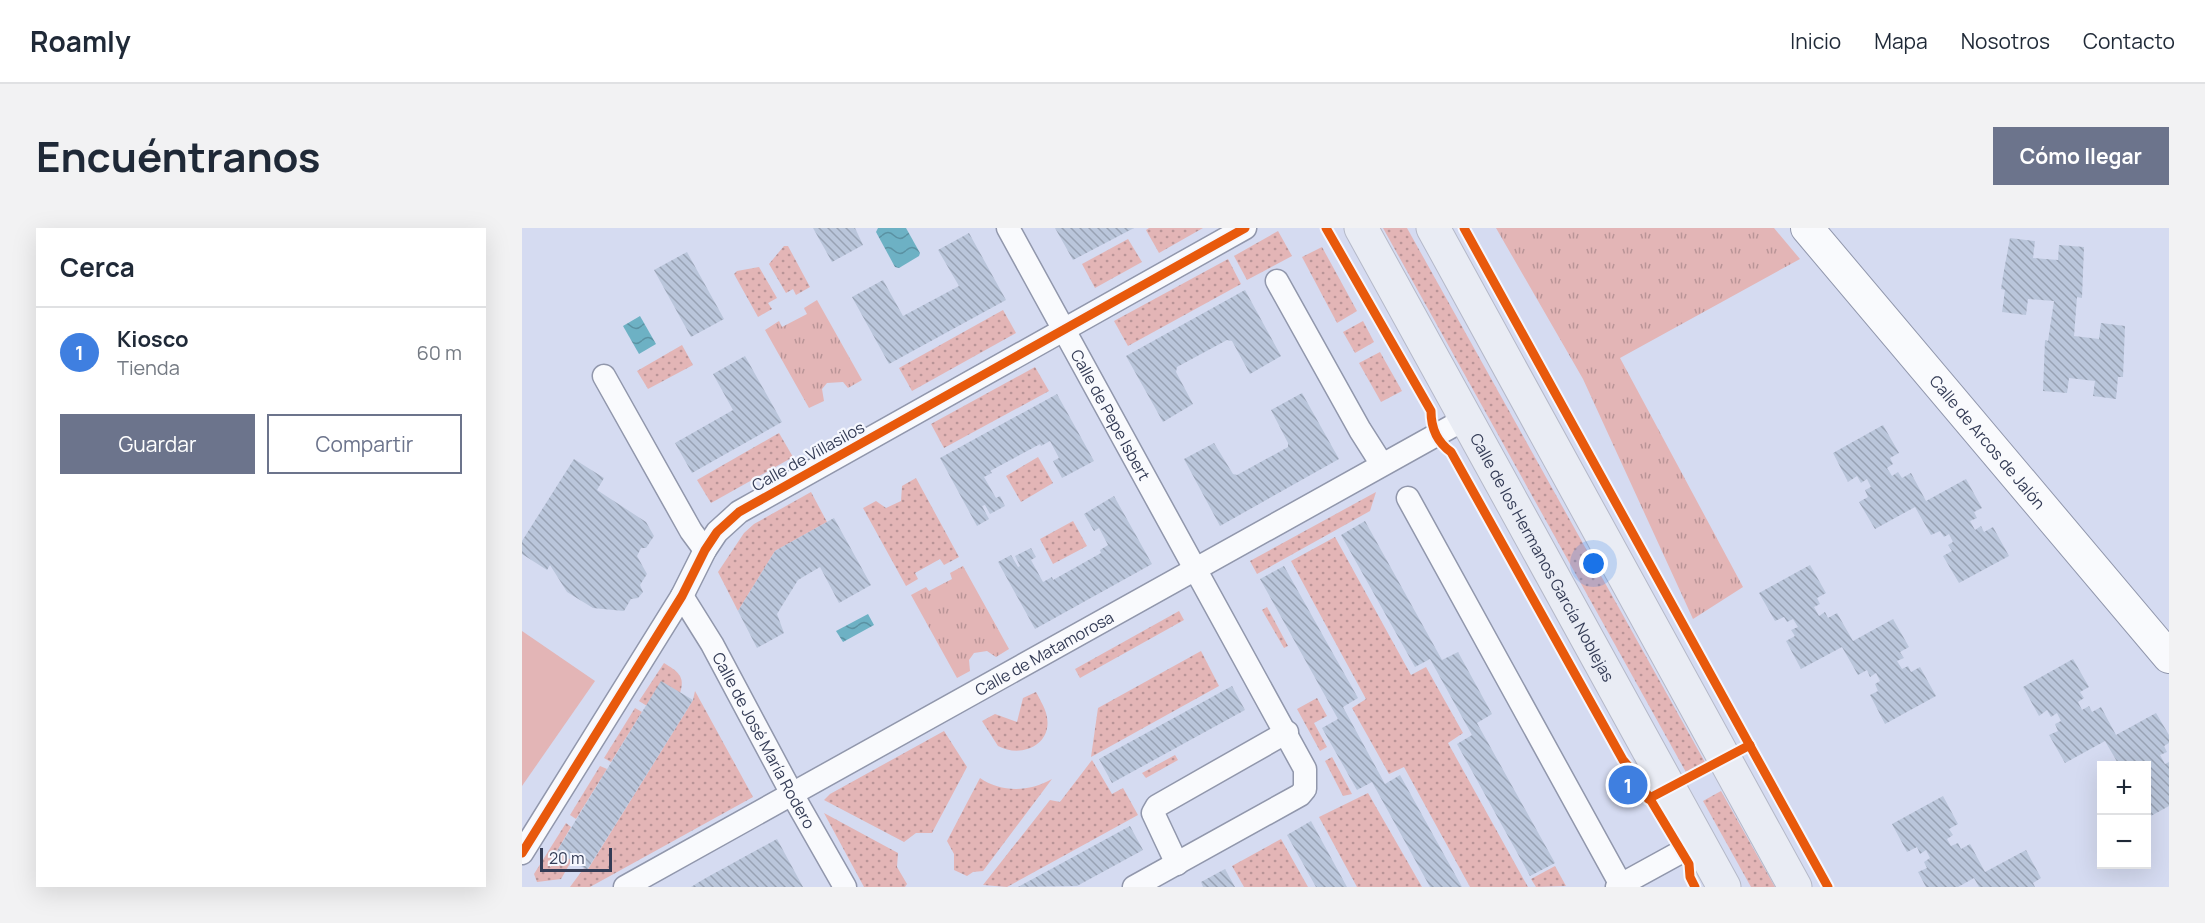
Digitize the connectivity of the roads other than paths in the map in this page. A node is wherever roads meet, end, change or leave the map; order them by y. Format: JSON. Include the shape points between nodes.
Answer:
{"nodes":[{"id":1,"x":1008,"y":228,"type":"edge"},
{"id":2,"x":1245,"y":228,"type":"edge"},
{"id":3,"x":1361,"y":228,"type":"edge"},
{"id":4,"x":1433,"y":228,"type":"edge"},
{"id":5,"x":1807,"y":228,"type":"edge"},
{"id":6,"x":1278,"y":281,"type":"dead end"},
{"id":7,"x":1065,"y":330,"type":"junction"},
{"id":8,"x":604,"y":376,"type":"dead end"},
{"id":9,"x":1465,"y":419,"type":"junction"},
{"id":10,"x":1382,"y":463,"type":"junction"},
{"id":11,"x":1408,"y":498,"type":"dead end"},
{"id":12,"x":705,"y":550,"type":"junction"},
{"id":13,"x":1196,"y":570,"type":"junction"},
{"id":14,"x":682,"y":596,"type":"junction"},
{"id":15,"x":2169,"y":657,"type":"edge"},
{"id":16,"x":1287,"y":732,"type":"junction"},
{"id":17,"x":792,"y":794,"type":"junction"},
{"id":18,"x":1699,"y":842,"type":"junction"},
{"id":19,"x":522,"y":853,"type":"edge"},
{"id":20,"x":1177,"y":864,"type":"junction"},
{"id":21,"x":1619,"y":886,"type":"edge"},
{"id":22,"x":625,"y":887,"type":"edge"},
{"id":23,"x":845,"y":887,"type":"edge"},
{"id":24,"x":1134,"y":887,"type":"edge"},
{"id":25,"x":1724,"y":887,"type":"edge"},
{"id":26,"x":1795,"y":887,"type":"edge"}],
"edges":[{"from":1,"to":7,"type":"street","name":"Calle de Pepe Isbert"},
{"from":2,"to":7,"type":"street","name":"Calle de Villasilos"},
{"from":3,"to":9,"type":"main road","name":"Calle de los Hermanos García Noblejas"},
{"from":4,"to":26,"type":"main road"},
{"from":5,"to":15,"type":"street","name":"Calle de Arcos de Jalón"},
{"from":6,"to":10,"type":"street"},
{"from":7,"to":12,"type":"street","name":"Calle de Villasilos","via":[[765,496],[739,512],[717,532]]},
{"from":7,"to":13,"type":"street","name":"Calle de Pepe Isbert"},
{"from":8,"to":12,"type":"street"},
{"from":9,"to":10,"type":"street","name":"Calle de Matamorosa"},
{"from":9,"to":18,"type":"main road","name":"Calle de los Hermanos García Noblejas"},
{"from":10,"to":13,"type":"street","name":"Calle de Matamorosa"},
{"from":11,"to":21,"type":"street"},
{"from":12,"to":14,"type":"street","name":"Calle de Villasilos"},
{"from":13,"to":16,"type":"street","name":"Calle de Pepe Isbert"},
{"from":13,"to":17,"type":"street","name":"Calle de Matamorosa"},
{"from":14,"to":17,"type":"street","name":"Calle de José María Rodero"},
{"from":14,"to":19,"type":"street","name":"Calle de Villasilos"},
{"from":16,"to":20,"type":"street","name":"Calle de Pepe Isbert","via":[[1305,769],[1305,789],[1300,795]]},
{"from":16,"to":20,"type":"street","via":[[1157,806],[1156,824]]},
{"from":17,"to":22,"type":"street","name":"Calle de Matamorosa"},
{"from":17,"to":23,"type":"street","name":"Calle de José María Rodero"},
{"from":18,"to":21,"type":"street"},
{"from":18,"to":25,"type":"main road","name":"Calle de los Hermanos García Noblejas"},
{"from":20,"to":24,"type":"street","name":"Calle de Pepe Isbert"}]}
